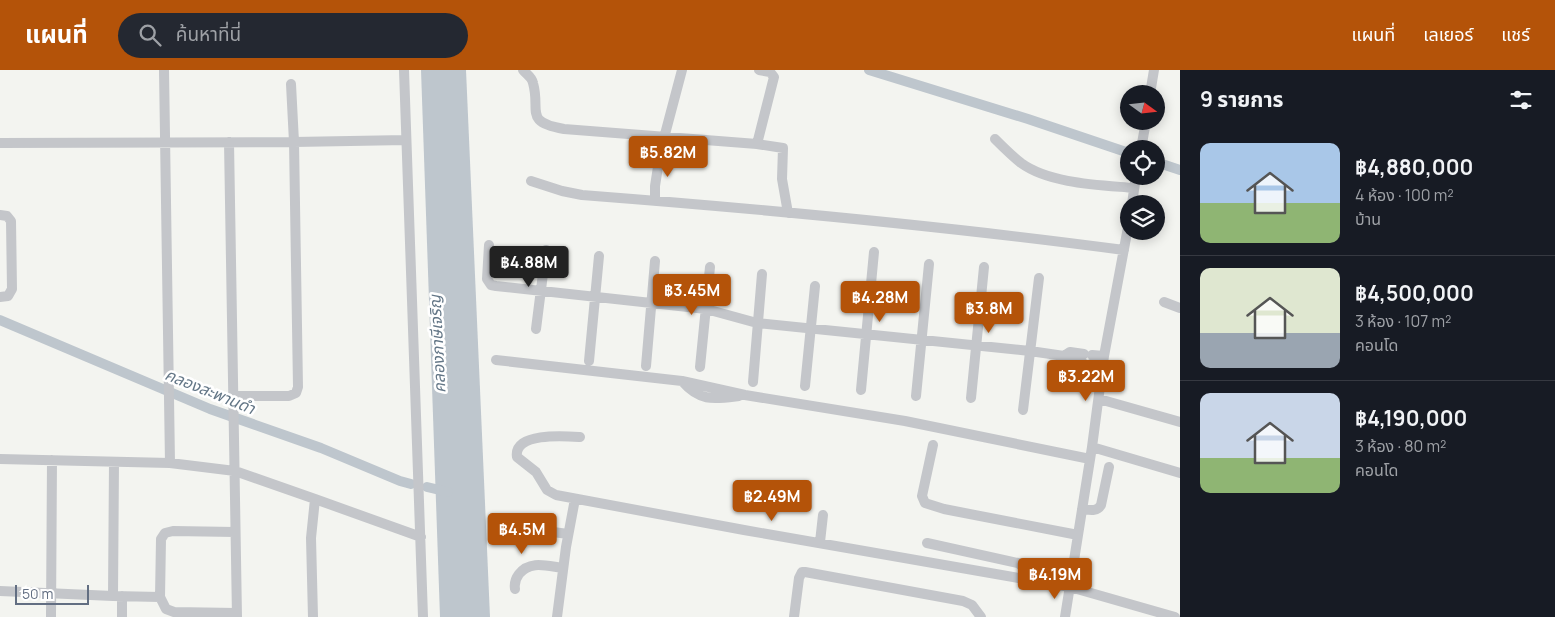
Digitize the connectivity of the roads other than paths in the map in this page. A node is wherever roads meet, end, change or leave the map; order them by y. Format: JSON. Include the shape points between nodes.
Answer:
{"nodes":[{"id":1,"x":164,"y":70,"type":"edge"},
{"id":2,"x":404,"y":70,"type":"edge"},
{"id":3,"x":523,"y":70,"type":"edge"},
{"id":4,"x":682,"y":70,"type":"edge"},
{"id":5,"x":759,"y":70,"type":"edge"},
{"id":6,"x":1154,"y":70,"type":"edge"},
{"id":7,"x":291,"y":84,"type":"dead end"},
{"id":8,"x":1152,"y":85,"type":"edge"},
{"id":9,"x":664,"y":138,"type":"junction"},
{"id":10,"x":995,"y":139,"type":"dead end"},
{"id":11,"x":406,"y":140,"type":"junction"},
{"id":12,"x":165,"y":142,"type":"junction"},
{"id":13,"x":229,"y":142,"type":"junction"},
{"id":14,"x":294,"y":142,"type":"junction"},
{"id":15,"x":0,"y":143,"type":"edge"},
{"id":16,"x":757,"y":144,"type":"junction"},
{"id":17,"x":660,"y":154,"type":"dead end"},
{"id":18,"x":531,"y":181,"type":"dead end"},
{"id":19,"x":1134,"y":185,"type":"edge"},
{"id":20,"x":1134,"y":188,"type":"junction"},
{"id":21,"x":1133,"y":195,"type":"edge"},
{"id":22,"x":655,"y":200,"type":"junction"},
{"id":23,"x":788,"y":213,"type":"junction"},
{"id":24,"x":0,"y":215,"type":"edge"},
{"id":25,"x":1126,"y":240,"type":"edge"},
{"id":26,"x":489,"y":245,"type":"dead end"},
{"id":27,"x":546,"y":250,"type":"dead end"},
{"id":28,"x":1124,"y":250,"type":"junction"},
{"id":29,"x":874,"y":252,"type":"dead end"},
{"id":30,"x":599,"y":256,"type":"dead end"},
{"id":31,"x":655,"y":261,"type":"dead end"},
{"id":32,"x":928,"y":264,"type":"dead end"},
{"id":33,"x":710,"y":267,"type":"dead end"},
{"id":34,"x":984,"y":267,"type":"dead end"},
{"id":35,"x":762,"y":274,"type":"dead end"},
{"id":36,"x":1039,"y":278,"type":"dead end"},
{"id":37,"x":815,"y":286,"type":"dead end"},
{"id":38,"x":541,"y":291,"type":"junction"},
{"id":39,"x":0,"y":297,"type":"edge"},
{"id":40,"x":596,"y":297,"type":"junction"},
{"id":41,"x":1164,"y":302,"type":"dead end"},
{"id":42,"x":651,"y":303,"type":"junction"},
{"id":43,"x":1180,"y":308,"type":"edge"},
{"id":44,"x":706,"y":309,"type":"junction"},
{"id":45,"x":757,"y":323,"type":"junction"},
{"id":46,"x":811,"y":328,"type":"junction"},
{"id":47,"x":536,"y":329,"type":"dead end"},
{"id":48,"x":867,"y":334,"type":"junction"},
{"id":49,"x":921,"y":340,"type":"junction"},
{"id":50,"x":976,"y":346,"type":"junction"},
{"id":51,"x":1030,"y":351,"type":"junction"},
{"id":52,"x":496,"y":360,"type":"dead end"},
{"id":53,"x":589,"y":361,"type":"dead end"},
{"id":54,"x":1104,"y":361,"type":"junction"},
{"id":55,"x":646,"y":366,"type":"dead end"},
{"id":56,"x":700,"y":367,"type":"dead end"},
{"id":57,"x":753,"y":382,"type":"dead end"},
{"id":58,"x":805,"y":386,"type":"dead end"},
{"id":59,"x":860,"y":390,"type":"dead end"},
{"id":60,"x":234,"y":396,"type":"junction"},
{"id":61,"x":916,"y":396,"type":"dead end"},
{"id":62,"x":971,"y":398,"type":"dead end"},
{"id":63,"x":1099,"y":399,"type":"junction"},
{"id":64,"x":1023,"y":410,"type":"dead end"},
{"id":65,"x":1180,"y":422,"type":"edge"},
{"id":66,"x":580,"y":437,"type":"dead end"},
{"id":67,"x":933,"y":446,"type":"dead end"},
{"id":68,"x":1092,"y":447,"type":"junction"},
{"id":69,"x":0,"y":459,"type":"edge"},
{"id":70,"x":1090,"y":459,"type":"junction"},
{"id":71,"x":52,"y":460,"type":"junction"},
{"id":72,"x":114,"y":462,"type":"junction"},
{"id":73,"x":170,"y":463,"type":"junction"},
{"id":74,"x":1109,"y":467,"type":"dead end"},
{"id":75,"x":235,"y":471,"type":"junction"},
{"id":76,"x":1180,"y":473,"type":"edge"},
{"id":77,"x":315,"y":499,"type":"junction"},
{"id":78,"x":575,"y":499,"type":"junction"},
{"id":79,"x":1082,"y":509,"type":"junction"},
{"id":80,"x":824,"y":516,"type":"dead end"},
{"id":81,"x":524,"y":528,"type":"dead end"},
{"id":82,"x":235,"y":532,"type":"junction"},
{"id":83,"x":568,"y":534,"type":"junction"},
{"id":84,"x":1078,"y":535,"type":"junction"},
{"id":85,"x":421,"y":537,"type":"junction"},
{"id":86,"x":820,"y":542,"type":"junction"},
{"id":87,"x":927,"y":543,"type":"dead end"},
{"id":88,"x":563,"y":568,"type":"junction"},
{"id":89,"x":1031,"y":580,"type":"junction"},
{"id":90,"x":1070,"y":587,"type":"junction"},
{"id":91,"x":515,"y":589,"type":"dead end"},
{"id":92,"x":0,"y":591,"type":"edge"},
{"id":93,"x":52,"y":594,"type":"junction"},
{"id":94,"x":118,"y":596,"type":"junction"},
{"id":95,"x":160,"y":597,"type":"junction"},
{"id":96,"x":1146,"y":613,"type":"edge"},
{"id":97,"x":237,"y":615,"type":"edge"},
{"id":98,"x":51,"y":617,"type":"edge"},
{"id":99,"x":122,"y":617,"type":"edge"},
{"id":100,"x":313,"y":617,"type":"edge"},
{"id":101,"x":423,"y":617,"type":"edge"},
{"id":102,"x":557,"y":617,"type":"edge"},
{"id":103,"x":794,"y":617,"type":"edge"},
{"id":104,"x":981,"y":617,"type":"edge"},
{"id":105,"x":1065,"y":617,"type":"edge"},
{"id":106,"x":1175,"y":617,"type":"edge"}],
"edges":[{"from":1,"to":12,"type":"street"},
{"from":2,"to":11,"type":"street"},
{"from":3,"to":9,"type":"street","via":[[533,83],[537,118],[551,127]]},
{"from":4,"to":9,"type":"street"},
{"from":5,"to":16,"type":"street","via":[[770,72],[774,77]]},
{"from":6,"to":8,"type":"street"},
{"from":7,"to":14,"type":"street"},
{"from":9,"to":16,"type":"street"},
{"from":10,"to":20,"type":"street","via":[[1035,171],[1074,182]]},
{"from":11,"to":14,"type":"street"},
{"from":11,"to":85,"type":"street"},
{"from":12,"to":13,"type":"street"},
{"from":12,"to":15,"type":"street"},
{"from":12,"to":73,"type":"street"},
{"from":13,"to":14,"type":"street"},
{"from":13,"to":60,"type":"street"},
{"from":14,"to":60,"type":"street","via":[[298,387],[296,393],[289,396]]},
{"from":16,"to":23,"type":"street","via":[[783,148],[782,179]]},
{"from":17,"to":22,"type":"street"},
{"from":18,"to":22,"type":"street","via":[[582,195]]},
{"from":19,"to":20,"type":"street"},
{"from":20,"to":21,"type":"street"},
{"from":22,"to":23,"type":"street"},
{"from":23,"to":28,"type":"street"},
{"from":24,"to":39,"type":"street","via":[[11,220],[12,289],[8,296]]},
{"from":25,"to":28,"type":"street"},
{"from":26,"to":38,"type":"street","via":[[487,279],[491,285]]},
{"from":27,"to":38,"type":"street"},
{"from":28,"to":54,"type":"street"},
{"from":29,"to":48,"type":"street"},
{"from":30,"to":40,"type":"street"},
{"from":31,"to":42,"type":"street"},
{"from":32,"to":49,"type":"street"},
{"from":33,"to":44,"type":"street"},
{"from":34,"to":50,"type":"street"},
{"from":35,"to":45,"type":"street"},
{"from":36,"to":51,"type":"street"},
{"from":37,"to":46,"type":"street"},
{"from":38,"to":40,"type":"street"},
{"from":38,"to":47,"type":"street"},
{"from":40,"to":42,"type":"street"},
{"from":40,"to":53,"type":"street"},
{"from":41,"to":43,"type":"street"},
{"from":42,"to":44,"type":"street"},
{"from":42,"to":55,"type":"street"},
{"from":44,"to":45,"type":"street"},
{"from":44,"to":56,"type":"street"},
{"from":45,"to":46,"type":"street"},
{"from":45,"to":57,"type":"street"},
{"from":46,"to":48,"type":"street"},
{"from":46,"to":58,"type":"street"},
{"from":48,"to":49,"type":"street"},
{"from":48,"to":59,"type":"street"},
{"from":49,"to":50,"type":"street"},
{"from":49,"to":61,"type":"street"},
{"from":50,"to":51,"type":"street"},
{"from":50,"to":62,"type":"street"},
{"from":51,"to":54,"type":"street","via":[[1064,356],[1070,352]]},
{"from":51,"to":64,"type":"street"},
{"from":52,"to":70,"type":"street","via":[[682,381]]},
{"from":54,"to":63,"type":"street"},
{"from":60,"to":75,"type":"street"},
{"from":63,"to":65,"type":"street"},
{"from":63,"to":68,"type":"street"},
{"from":66,"to":78,"type":"street","via":[[536,438],[521,444],[517,453],[517,457],[536,472],[547,490]]},
{"from":67,"to":84,"type":"street","via":[[922,496],[925,504]]},
{"from":68,"to":70,"type":"street"},
{"from":68,"to":76,"type":"street"},
{"from":69,"to":71,"type":"street"},
{"from":70,"to":79,"type":"street"},
{"from":71,"to":72,"type":"street"},
{"from":71,"to":93,"type":"street"},
{"from":72,"to":73,"type":"street"},
{"from":72,"to":94,"type":"street"},
{"from":73,"to":75,"type":"street"},
{"from":74,"to":79,"type":"street","via":[[1099,509]]},
{"from":75,"to":77,"type":"street"},
{"from":75,"to":82,"type":"street"},
{"from":77,"to":85,"type":"street"},
{"from":77,"to":100,"type":"street","via":[[311,538]]},
{"from":78,"to":83,"type":"street"},
{"from":78,"to":86,"type":"street"},
{"from":79,"to":84,"type":"street"},
{"from":80,"to":86,"type":"street"},
{"from":81,"to":83,"type":"street"},
{"from":82,"to":95,"type":"street","via":[[165,533],[161,539]]},
{"from":82,"to":97,"type":"street"},
{"from":83,"to":88,"type":"street"},
{"from":84,"to":90,"type":"street"},
{"from":85,"to":101,"type":"street"},
{"from":86,"to":89,"type":"street"},
{"from":87,"to":89,"type":"street","via":[[1018,564]]},
{"from":88,"to":91,"type":"street","via":[[530,565],[517,577]]},
{"from":88,"to":102,"type":"street"},
{"from":89,"to":90,"type":"street"},
{"from":90,"to":96,"type":"street"},
{"from":90,"to":105,"type":"street"},
{"from":92,"to":93,"type":"street"},
{"from":93,"to":94,"type":"street"},
{"from":93,"to":98,"type":"street"},
{"from":94,"to":95,"type":"street"},
{"from":94,"to":99,"type":"street"},
{"from":95,"to":97,"type":"street","via":[[166,609],[174,612]]},
{"from":96,"to":106,"type":"street"},
{"from":103,"to":104,"type":"street","via":[[800,578],[805,572],[963,601],[972,605]]}]}
